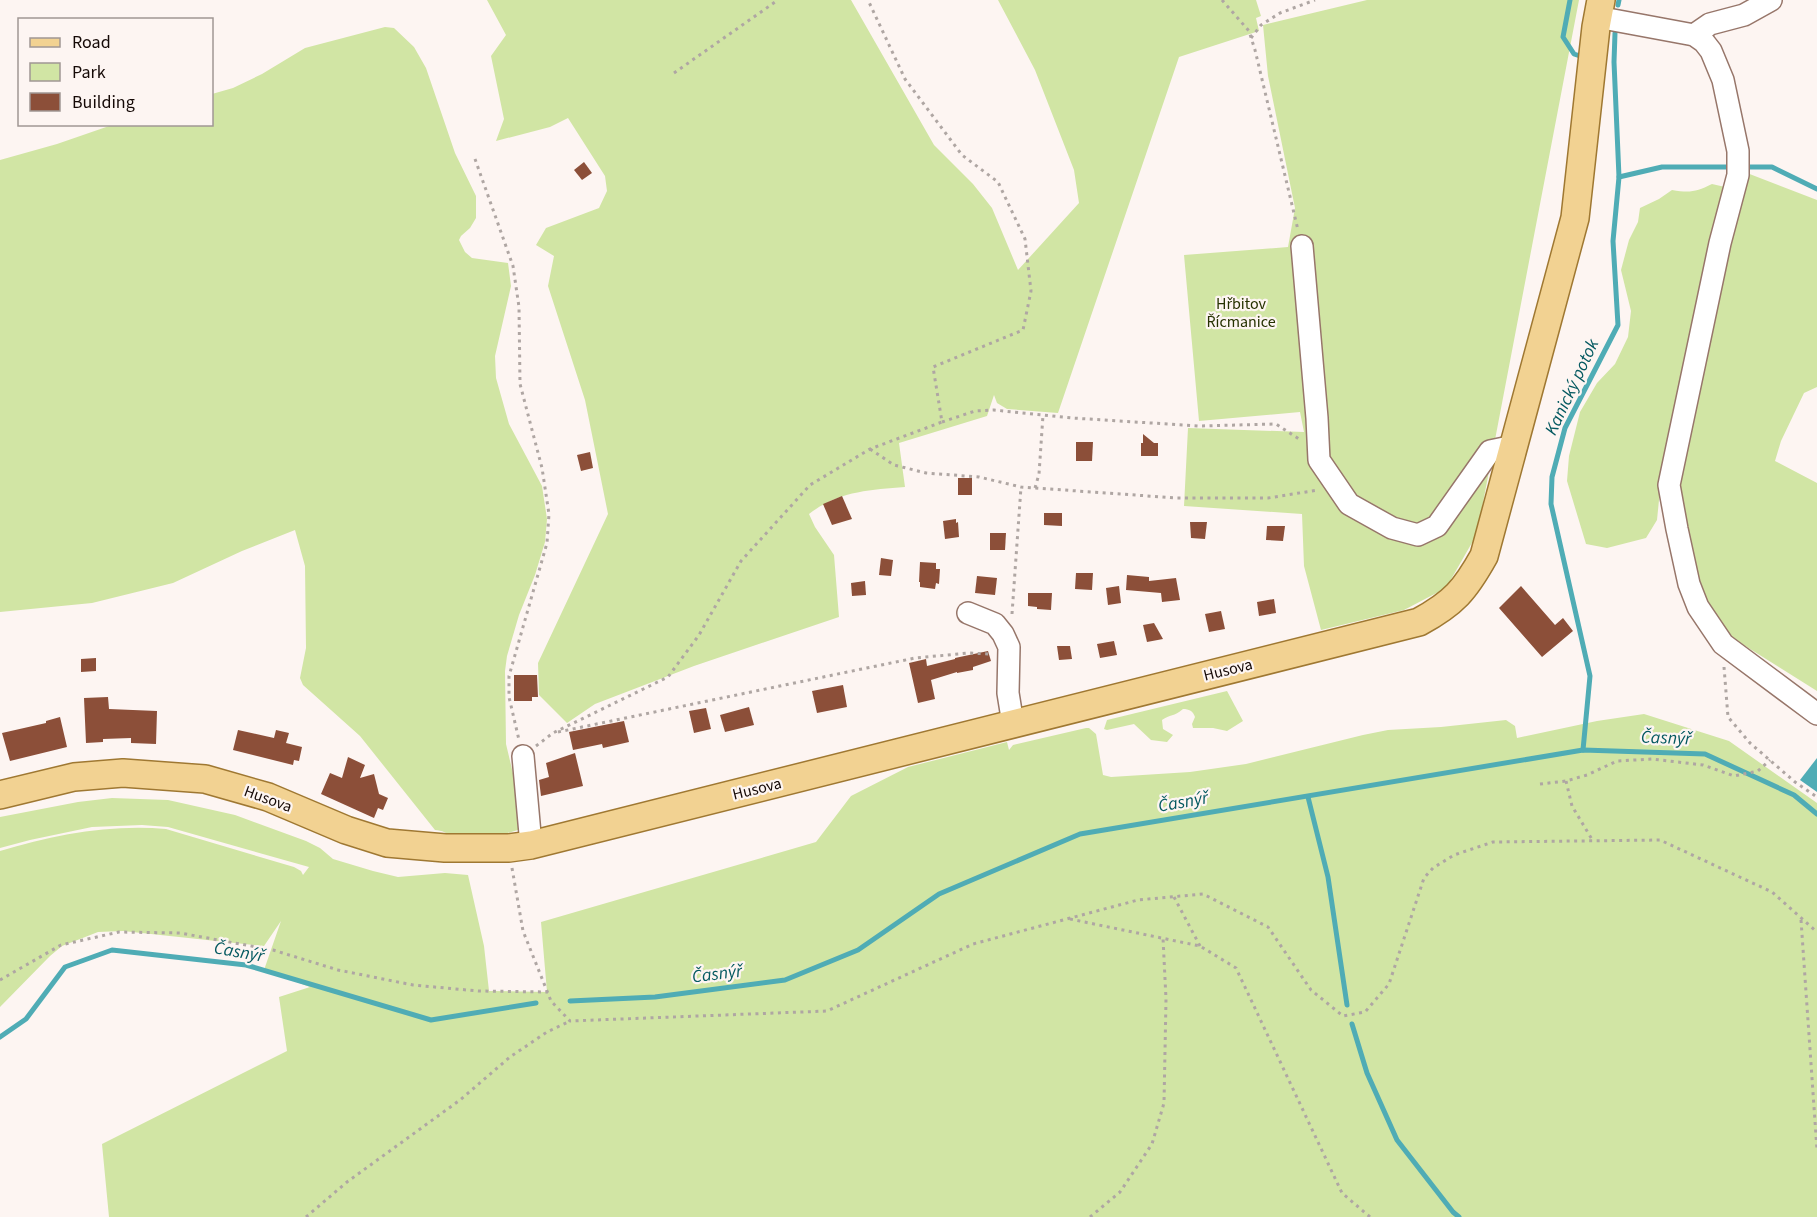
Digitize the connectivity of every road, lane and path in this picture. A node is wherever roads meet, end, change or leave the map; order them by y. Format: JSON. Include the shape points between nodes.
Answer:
{"nodes":[{"id":1,"x":778,"y":0,"type":"edge"},
{"id":2,"x":868,"y":0,"type":"edge"},
{"id":3,"x":1222,"y":0,"type":"edge"},
{"id":4,"x":1315,"y":0,"type":"edge"},
{"id":5,"x":1771,"y":0,"type":"edge"},
{"id":6,"x":1599,"y":9,"type":"edge"},
{"id":7,"x":1694,"y":35,"type":"junction"},
{"id":8,"x":1251,"y":38,"type":"junction"},
{"id":9,"x":674,"y":73,"type":"dead end"},
{"id":10,"x":475,"y":159,"type":"dead end"},
{"id":11,"x":1302,"y":246,"type":"joint"},
{"id":12,"x":1043,"y":415,"type":"junction"},
{"id":13,"x":942,"y":422,"type":"junction"},
{"id":14,"x":1514,"y":446,"type":"junction"},
{"id":15,"x":870,"y":449,"type":"junction"},
{"id":16,"x":1319,"y":460,"type":"junction"},
{"id":17,"x":1021,"y":487,"type":"junction"},
{"id":18,"x":1035,"y":488,"type":"junction"},
{"id":19,"x":1338,"y":488,"type":"junction"},
{"id":20,"x":968,"y":613,"type":"dead end"},
{"id":21,"x":1003,"y":634,"type":"junction"},
{"id":22,"x":1723,"y":644,"type":"junction"},
{"id":23,"x":1008,"y":656,"type":"junction"},
{"id":24,"x":1817,"y":714,"type":"edge"},
{"id":25,"x":1013,"y":724,"type":"junction"},
{"id":26,"x":553,"y":733,"type":"junction"},
{"id":27,"x":523,"y":756,"type":"junction"},
{"id":28,"x":1770,"y":760,"type":"junction"},
{"id":29,"x":1566,"y":781,"type":"junction"},
{"id":30,"x":1540,"y":784,"type":"dead end"},
{"id":31,"x":0,"y":795,"type":"edge"},
{"id":32,"x":1817,"y":797,"type":"edge"},
{"id":33,"x":1593,"y":841,"type":"junction"},
{"id":34,"x":520,"y":847,"type":"junction"},
{"id":35,"x":1174,"y":897,"type":"junction"},
{"id":36,"x":1801,"y":918,"type":"junction"},
{"id":37,"x":1068,"y":919,"type":"junction"},
{"id":38,"x":1817,"y":932,"type":"edge"},
{"id":39,"x":1163,"y":938,"type":"junction"},
{"id":40,"x":1200,"y":946,"type":"junction"},
{"id":41,"x":0,"y":980,"type":"edge"},
{"id":42,"x":548,"y":992,"type":"junction"},
{"id":43,"x":570,"y":1021,"type":"junction"},
{"id":44,"x":1817,"y":1150,"type":"edge"},
{"id":45,"x":306,"y":1217,"type":"edge"},
{"id":46,"x":1090,"y":1217,"type":"edge"},
{"id":47,"x":1370,"y":1217,"type":"edge"}],
"edges":[{"from":1,"to":9,"type":"path"},
{"from":2,"to":13,"type":"path","via":[[905,79],[962,155],[998,182],[1025,239],[1031,291],[1023,330],[933,367]]},
{"from":3,"to":8,"type":"path"},
{"from":4,"to":8,"type":"path","via":[[1280,13],[1261,25]]},
{"from":5,"to":7,"type":"lane","via":[[1744,15],[1710,24]]},
{"from":6,"to":7,"type":"lane"},
{"from":6,"to":14,"type":"main road","name":"Husova","via":[[1575,218]]},
{"from":7,"to":22,"type":"lane","via":[[1711,51],[1723,80],[1738,151],[1738,176],[1720,243],[1670,485],[1689,584],[1698,607]]},
{"from":8,"to":11,"type":"path"},
{"from":10,"to":27,"type":"path","via":[[513,266],[519,307],[520,384],[542,468],[549,514],[547,543],[508,676]]},
{"from":11,"to":16,"type":"lane"},
{"from":12,"to":13,"type":"path","via":[[975,411]]},
{"from":12,"to":16,"type":"path","via":[[1199,426],[1276,424],[1300,439]]},
{"from":12,"to":18,"type":"path","via":[[1040,474]]},
{"from":13,"to":15,"type":"path"},
{"from":14,"to":19,"type":"lane","via":[[1490,451],[1437,526],[1418,535],[1392,528],[1349,504]]},
{"from":14,"to":25,"type":"main road","name":"Husova","via":[[1484,556],[1457,596],[1419,622]]},
{"from":15,"to":17,"type":"path","via":[[894,465]]},
{"from":15,"to":26,"type":"path","via":[[810,485],[741,561],[699,635],[669,677]]},
{"from":16,"to":19,"type":"lane"},
{"from":17,"to":18,"type":"path"},
{"from":17,"to":21,"type":"path","via":[[1013,607]]},
{"from":18,"to":19,"type":"path","via":[[1188,498],[1268,498]]},
{"from":20,"to":21,"type":"lane","via":[[995,624]]},
{"from":21,"to":23,"type":"lane"},
{"from":22,"to":24,"type":"lane"},
{"from":22,"to":28,"type":"path","via":[[1728,717]]},
{"from":23,"to":25,"type":"lane"},
{"from":23,"to":26,"type":"path","via":[[969,653],[915,658]]},
{"from":25,"to":34,"type":"main road","name":"Husova"},
{"from":26,"to":27,"type":"path"},
{"from":27,"to":34,"type":"lane"},
{"from":28,"to":29,"type":"path","via":[[1758,771],[1734,776],[1703,765],[1652,759],[1617,761]]},
{"from":28,"to":32,"type":"path"},
{"from":29,"to":30,"type":"path"},
{"from":29,"to":33,"type":"path","via":[[1572,806]]},
{"from":31,"to":34,"type":"main road","name":"Husova","via":[[74,777],[123,773],[205,779],[268,797],[387,843],[445,848]]},
{"from":33,"to":35,"type":"path","via":[[1493,842],[1454,855],[1434,868],[1424,878],[1389,984],[1365,1012],[1343,1016],[1311,990],[1268,927],[1203,894]]},
{"from":33,"to":36,"type":"path","via":[[1660,840],[1772,892]]},
{"from":34,"to":42,"type":"path","via":[[523,931]]},
{"from":35,"to":37,"type":"path","via":[[1138,900]]},
{"from":35,"to":40,"type":"path"},
{"from":36,"to":38,"type":"path"},
{"from":36,"to":44,"type":"path"},
{"from":37,"to":39,"type":"path"},
{"from":37,"to":43,"type":"path","via":[[973,944],[827,1011]]},
{"from":39,"to":40,"type":"path"},
{"from":39,"to":46,"type":"path","via":[[1164,1102],[1152,1144],[1120,1192]]},
{"from":40,"to":47,"type":"path","via":[[1236,968],[1342,1193]]},
{"from":41,"to":42,"type":"path","via":[[61,945],[119,932],[180,933],[273,950],[338,970],[413,985]]},
{"from":42,"to":43,"type":"path"},
{"from":43,"to":45,"type":"path","via":[[510,1057]]}]}
